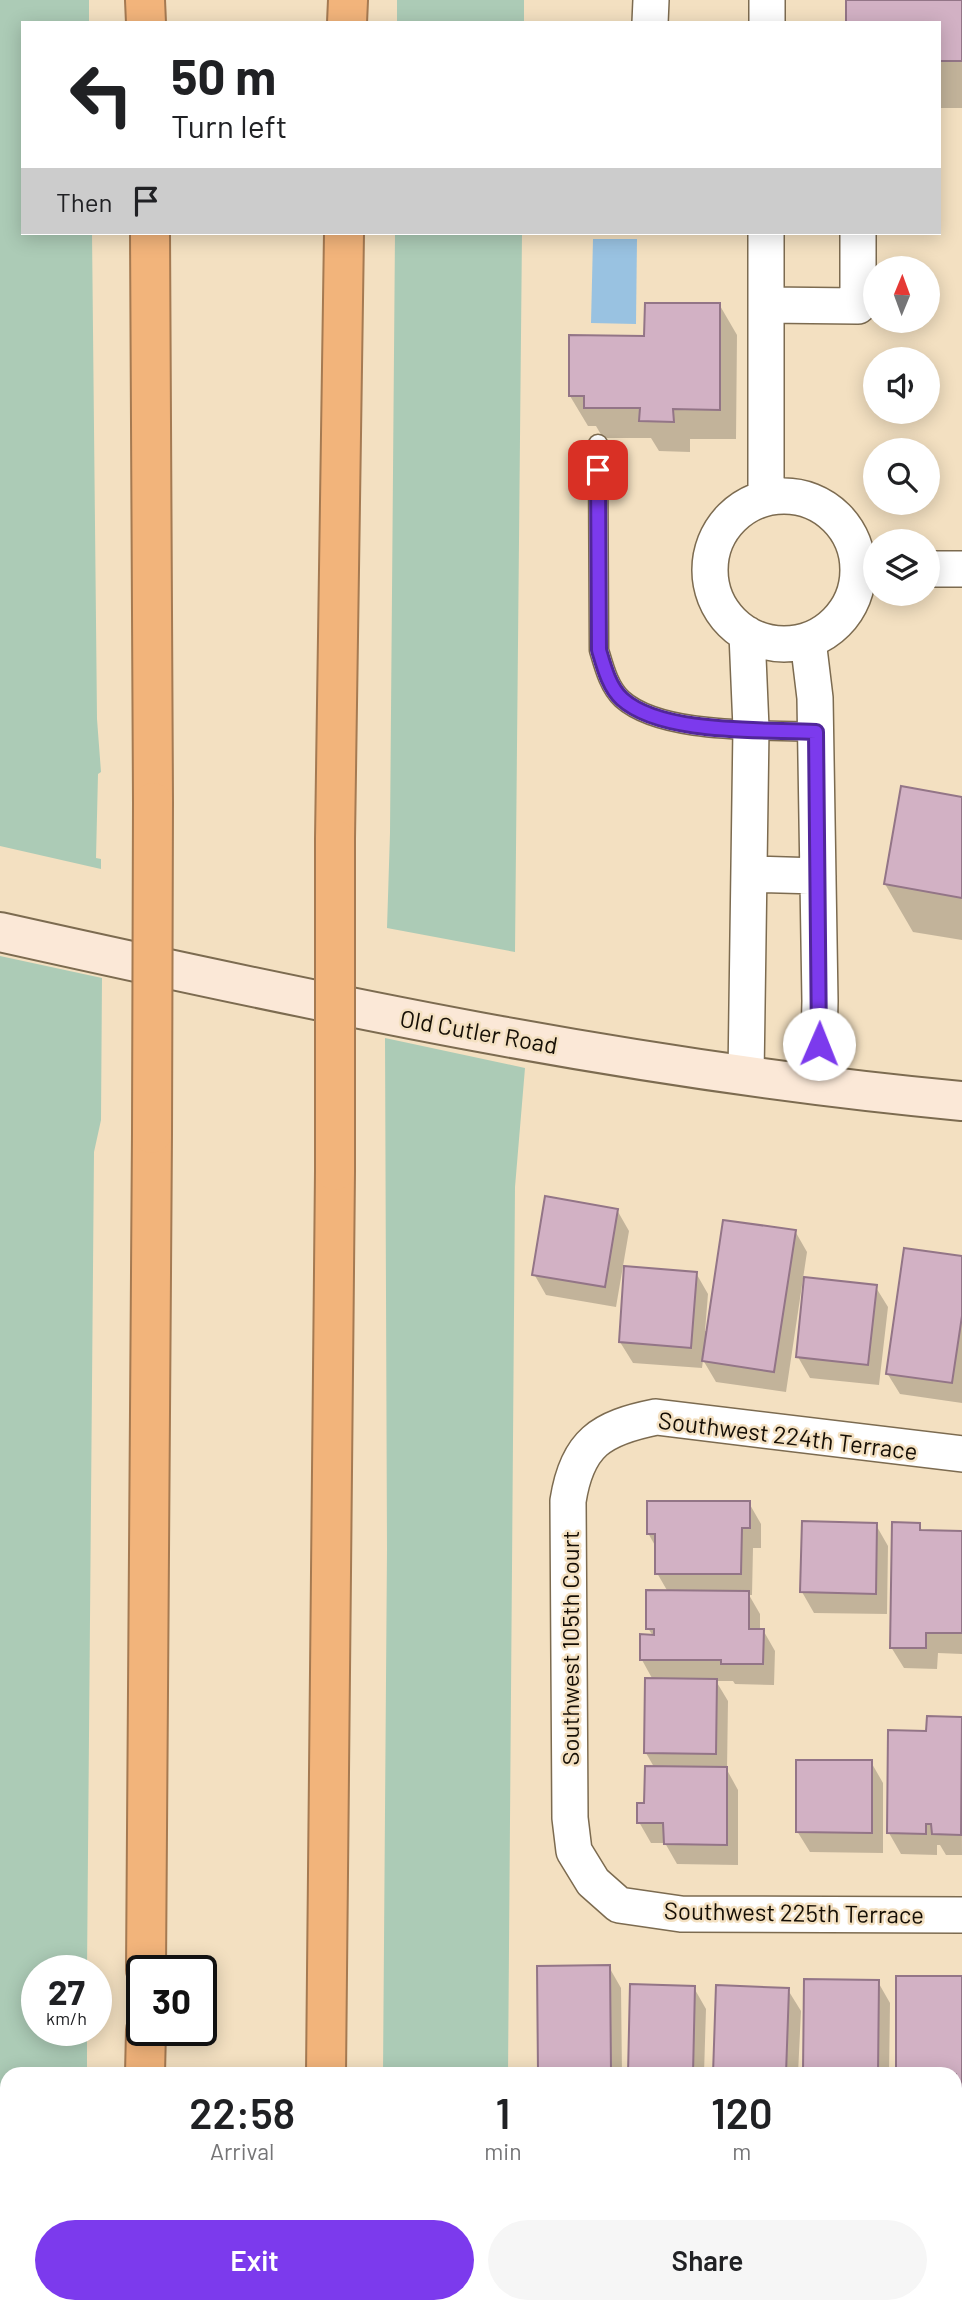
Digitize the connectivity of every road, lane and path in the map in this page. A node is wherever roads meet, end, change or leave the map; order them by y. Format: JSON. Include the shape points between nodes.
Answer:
{"nodes":[{"id":1,"x":145,"y":0,"type":"edge"},
{"id":2,"x":150,"y":0,"type":"edge"},
{"id":3,"x":348,"y":0,"type":"edge"},
{"id":4,"x":651,"y":0,"type":"edge"},
{"id":5,"x":767,"y":0,"type":"edge"},
{"id":6,"x":148,"y":21,"type":"edge"},
{"id":7,"x":148,"y":21,"type":"edge"},
{"id":8,"x":348,"y":21,"type":"edge"},
{"id":9,"x":650,"y":21,"type":"edge"},
{"id":10,"x":767,"y":21,"type":"edge"},
{"id":11,"x":150,"y":235,"type":"edge"},
{"id":12,"x":344,"y":235,"type":"edge"},
{"id":13,"x":766,"y":235,"type":"edge"},
{"id":14,"x":858,"y":235,"type":"edge"},
{"id":15,"x":766,"y":305,"type":"junction"},
{"id":16,"x":598,"y":444,"type":"dead end"},
{"id":17,"x":766,"y":498,"type":"junction"},
{"id":18,"x":863,"y":563,"type":"edge"},
{"id":19,"x":940,"y":569,"type":"edge"},
{"id":20,"x":962,"y":569,"type":"edge"},
{"id":21,"x":863,"y":578,"type":"edge"},
{"id":22,"x":747,"y":634,"type":"junction"},
{"id":23,"x":808,"y":640,"type":"junction"},
{"id":24,"x":751,"y":728,"type":"junction"},
{"id":25,"x":816,"y":732,"type":"junction"},
{"id":26,"x":749,"y":874,"type":"junction"},
{"id":27,"x":818,"y":876,"type":"junction"},
{"id":28,"x":0,"y":932,"type":"edge"},
{"id":29,"x":746,"y":1076,"type":"junction"},
{"id":30,"x":818,"y":1086,"type":"junction"},
{"id":31,"x":962,"y":1101,"type":"edge"},
{"id":32,"x":615,"y":1427,"type":"joint"},
{"id":33,"x":962,"y":1454,"type":"edge"},
{"id":34,"x":593,"y":1882,"type":"joint"},
{"id":35,"x":962,"y":1915,"type":"edge"},
{"id":36,"x":146,"y":1955,"type":"edge"},
{"id":37,"x":146,"y":2046,"type":"edge"},
{"id":38,"x":145,"y":2067,"type":"edge"},
{"id":39,"x":326,"y":2067,"type":"edge"}],
"edges":[{"from":1,"to":6,"type":"highway"},
{"from":2,"to":7,"type":"highway"},
{"from":3,"to":8,"type":"highway"},
{"from":4,"to":9,"type":"street"},
{"from":5,"to":10,"type":"street"},
{"from":11,"to":36,"type":"highway","bridge":true,"via":[[153,802]]},
{"from":12,"to":39,"type":"highway","bridge":true},
{"from":13,"to":15,"type":"street"},
{"from":14,"to":15,"type":"street","via":[[858,306]]},
{"from":15,"to":17,"type":"street"},
{"from":16,"to":24,"type":"lane","via":[[599,650],[607,675],[621,698],[644,714],[679,723]]},
{"from":17,"to":18,"type":"street","via":[[788,495],[811,500],[831,512],[846,527]]},
{"from":17,"to":22,"type":"street","via":[[743,508],[724,525],[713,547],[709,572],[720,607]]},
{"from":19,"to":20,"type":"street"},
{"from":21,"to":23,"type":"street","via":[[845,614]]},
{"from":22,"to":23,"type":"street","via":[[787,645]]},
{"from":22,"to":24,"type":"street"},
{"from":23,"to":25,"type":"street"},
{"from":24,"to":25,"type":"lane"},
{"from":24,"to":26,"type":"street"},
{"from":25,"to":27,"type":"street"},
{"from":26,"to":27,"type":"street"},
{"from":26,"to":29,"type":"street"},
{"from":27,"to":30,"type":"street"},
{"from":28,"to":29,"type":"street","name":"Old Cutler Road","via":[[256,989]]},
{"from":29,"to":30,"type":"street","name":"Old Cutler Road"},
{"from":30,"to":31,"type":"street","name":"Old Cutler Road"},
{"from":32,"to":33,"type":"street","name":"Southwest 224th Terrace","via":[[670,1417]]},
{"from":32,"to":34,"type":"street","name":"Southwest 105th Court","via":[[599,1436],[587,1451],[568,1501],[570,1818],[575,1851]]},
{"from":34,"to":35,"type":"street","name":"Southwest 225th Terrace","via":[[620,1905],[681,1914]]},
{"from":37,"to":38,"type":"highway"}]}
